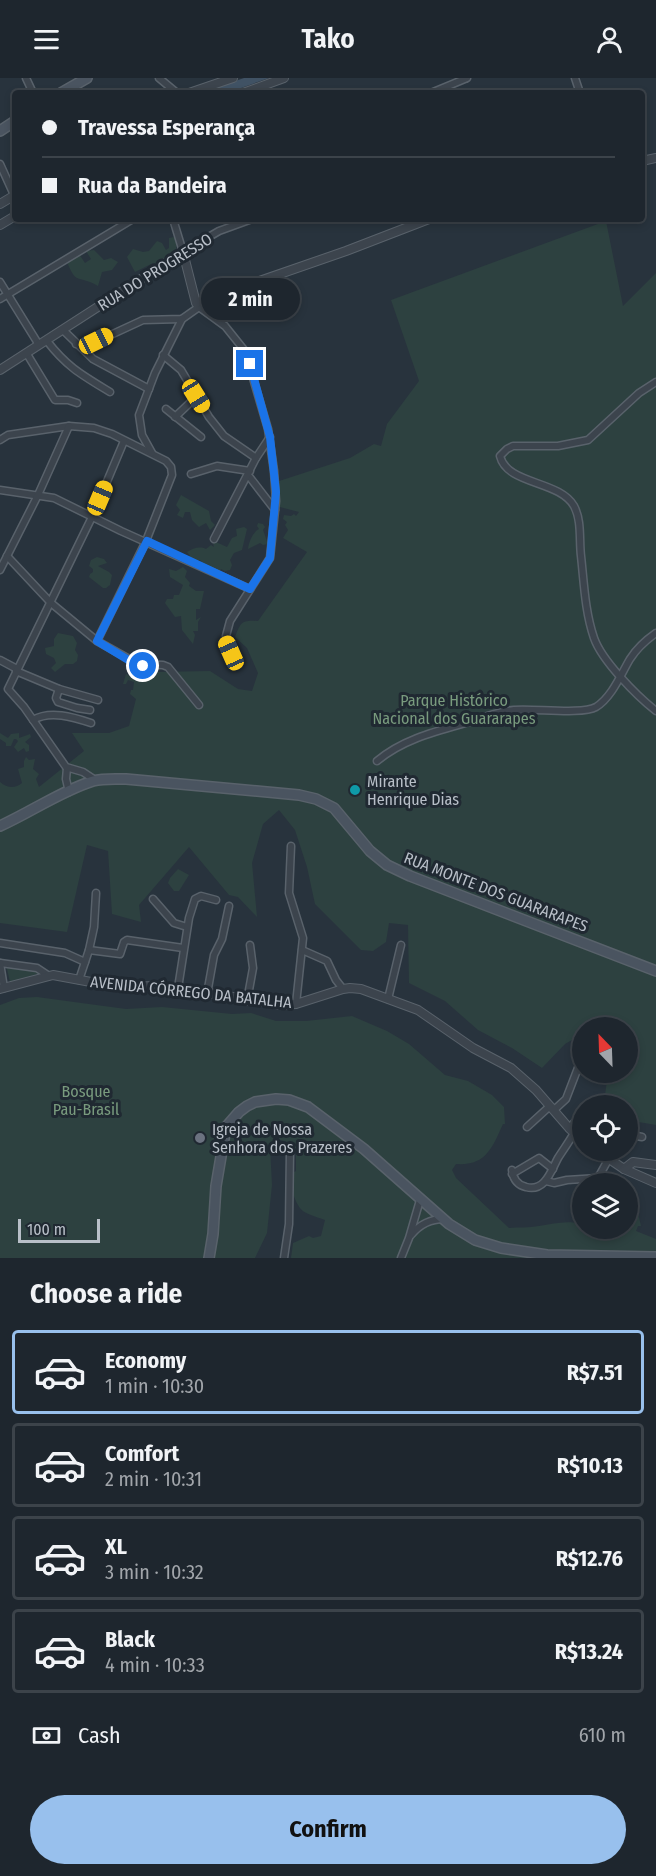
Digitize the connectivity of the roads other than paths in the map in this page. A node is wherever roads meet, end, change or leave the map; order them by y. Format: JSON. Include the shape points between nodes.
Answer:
{"nodes":[{"id":1,"x":87,"y":78,"type":"edge"},
{"id":2,"x":159,"y":78,"type":"edge"},
{"id":3,"x":232,"y":78,"type":"edge"},
{"id":4,"x":284,"y":78,"type":"edge"},
{"id":5,"x":467,"y":78,"type":"edge"},
{"id":6,"x":66,"y":90,"type":"edge"},
{"id":7,"x":173,"y":90,"type":"edge"},
{"id":8,"x":198,"y":90,"type":"edge"},
{"id":9,"x":251,"y":90,"type":"edge"},
{"id":10,"x":439,"y":90,"type":"edge"},
{"id":11,"x":0,"y":164,"type":"edge"},
{"id":12,"x":12,"y":189,"type":"edge"},
{"id":13,"x":128,"y":222,"type":"edge"},
{"id":14,"x":174,"y":222,"type":"edge"},
{"id":15,"x":244,"y":222,"type":"edge"},
{"id":16,"x":421,"y":222,"type":"edge"},
{"id":17,"x":183,"y":252,"type":"junction"},
{"id":18,"x":0,"y":282,"type":"edge"},
{"id":19,"x":8,"y":294,"type":"junction"},
{"id":20,"x":0,"y":299,"type":"edge"},
{"id":21,"x":198,"y":305,"type":"junction"},
{"id":22,"x":182,"y":319,"type":"junction"},
{"id":23,"x":63,"y":330,"type":"junction"},
{"id":24,"x":43,"y":343,"type":"junction"},
{"id":25,"x":76,"y":344,"type":"junction"},
{"id":26,"x":27,"y":354,"type":"junction"},
{"id":27,"x":163,"y":355,"type":"junction"},
{"id":28,"x":0,"y":370,"type":"edge"},
{"id":29,"x":656,"y":382,"type":"edge"},
{"id":30,"x":149,"y":389,"type":"junction"},
{"id":31,"x":110,"y":392,"type":"dead end"},
{"id":32,"x":196,"y":396,"type":"junction"},
{"id":33,"x":77,"y":403,"type":"dead end"},
{"id":34,"x":166,"y":409,"type":"dead end"},
{"id":35,"x":175,"y":417,"type":"junction"},
{"id":36,"x":69,"y":426,"type":"junction"},
{"id":37,"x":201,"y":437,"type":"dead end"},
{"id":38,"x":270,"y":437,"type":"junction"},
{"id":39,"x":0,"y":441,"type":"edge"},
{"id":40,"x":124,"y":441,"type":"junction"},
{"id":41,"x":153,"y":455,"type":"junction"},
{"id":42,"x":256,"y":458,"type":"junction"},
{"id":43,"x":249,"y":473,"type":"junction"},
{"id":44,"x":190,"y":474,"type":"dead end"},
{"id":45,"x":0,"y":490,"type":"edge"},
{"id":46,"x":38,"y":495,"type":"junction"},
{"id":47,"x":275,"y":510,"type":"junction"},
{"id":48,"x":92,"y":517,"type":"junction"},
{"id":49,"x":214,"y":539,"type":"dead end"},
{"id":50,"x":147,"y":541,"type":"junction"},
{"id":51,"x":7,"y":556,"type":"junction"},
{"id":52,"x":0,"y":570,"type":"edge"},
{"id":53,"x":250,"y":589,"type":"junction"},
{"id":54,"x":51,"y":603,"type":"junction"},
{"id":55,"x":656,"y":633,"type":"edge"},
{"id":56,"x":97,"y":641,"type":"junction"},
{"id":57,"x":0,"y":660,"type":"edge"},
{"id":58,"x":236,"y":663,"type":"dead end"},
{"id":59,"x":17,"y":670,"type":"junction"},
{"id":60,"x":620,"y":676,"type":"junction"},
{"id":61,"x":59,"y":689,"type":"junction"},
{"id":62,"x":98,"y":700,"type":"dead end"},
{"id":63,"x":199,"y":705,"type":"dead end"},
{"id":64,"x":90,"y":710,"type":"dead end"},
{"id":65,"x":656,"y":711,"type":"edge"},
{"id":66,"x":33,"y":720,"type":"junction"},
{"id":67,"x":91,"y":723,"type":"dead end"},
{"id":68,"x":377,"y":761,"type":"dead end"},
{"id":69,"x":67,"y":768,"type":"junction"},
{"id":70,"x":95,"y":781,"type":"junction"},
{"id":71,"x":69,"y":792,"type":"junction"},
{"id":72,"x":0,"y":826,"type":"edge"},
{"id":73,"x":291,"y":846,"type":"dead end"},
{"id":74,"x":96,"y":893,"type":"dead end"},
{"id":75,"x":153,"y":899,"type":"dead end"},
{"id":76,"x":216,"y":900,"type":"dead end"},
{"id":77,"x":229,"y":906,"type":"dead end"},
{"id":78,"x":187,"y":927,"type":"junction"},
{"id":79,"x":0,"y":943,"type":"edge"},
{"id":80,"x":250,"y":945,"type":"dead end"},
{"id":81,"x":401,"y":945,"type":"dead end"},
{"id":82,"x":183,"y":948,"type":"junction"},
{"id":83,"x":89,"y":950,"type":"junction"},
{"id":84,"x":302,"y":950,"type":"junction"},
{"id":85,"x":85,"y":962,"type":"junction"},
{"id":86,"x":0,"y":963,"type":"edge"},
{"id":87,"x":656,"y":971,"type":"edge"},
{"id":88,"x":49,"y":976,"type":"junction"},
{"id":89,"x":79,"y":980,"type":"junction"},
{"id":90,"x":3,"y":987,"type":"edge"},
{"id":91,"x":178,"y":988,"type":"junction"},
{"id":92,"x":344,"y":988,"type":"junction"},
{"id":93,"x":207,"y":994,"type":"junction"},
{"id":94,"x":388,"y":999,"type":"junction"},
{"id":95,"x":247,"y":1001,"type":"junction"},
{"id":96,"x":296,"y":1004,"type":"junction"},
{"id":97,"x":572,"y":1083,"type":"edge"},
{"id":98,"x":552,"y":1108,"type":"junction"},
{"id":99,"x":528,"y":1127,"type":"dead end"},
{"id":100,"x":572,"y":1131,"type":"joint"},
{"id":101,"x":638,"y":1136,"type":"edge"},
{"id":102,"x":642,"y":1137,"type":"dead end"},
{"id":103,"x":290,"y":1151,"type":"dead end"},
{"id":104,"x":607,"y":1161,"type":"edge"},
{"id":105,"x":610,"y":1161,"type":"edge"},
{"id":106,"x":656,"y":1165,"type":"edge"},
{"id":107,"x":553,"y":1169,"type":"junction"},
{"id":108,"x":624,"y":1169,"type":"junction"},
{"id":109,"x":546,"y":1181,"type":"junction"},
{"id":110,"x":656,"y":1183,"type":"edge"},
{"id":111,"x":420,"y":1200,"type":"junction"},
{"id":112,"x":444,"y":1219,"type":"junction"},
{"id":113,"x":409,"y":1238,"type":"junction"},
{"id":114,"x":656,"y":1257,"type":"edge"},
{"id":115,"x":209,"y":1258,"type":"edge"},
{"id":116,"x":284,"y":1258,"type":"edge"},
{"id":117,"x":401,"y":1258,"type":"edge"}],
"edges":[{"from":1,"to":6,"type":"main road"},
{"from":2,"to":7,"type":"street"},
{"from":3,"to":8,"type":"street"},
{"from":4,"to":9,"type":"street"},
{"from":5,"to":10,"type":"street"},
{"from":11,"to":12,"type":"street"},
{"from":13,"to":19,"type":"street"},
{"from":14,"to":17,"type":"street"},
{"from":15,"to":17,"type":"street","name":"RUA DO PROGRESSO"},
{"from":16,"to":21,"type":"street"},
{"from":17,"to":21,"type":"street"},
{"from":17,"to":23,"type":"street","name":"RUA DO PROGRESSO"},
{"from":18,"to":19,"type":"street"},
{"from":19,"to":20,"type":"street"},
{"from":19,"to":24,"type":"street"},
{"from":21,"to":22,"type":"street"},
{"from":21,"to":38,"type":"street","via":[[225,326],[245,351]]},
{"from":22,"to":25,"type":"street","via":[[144,320],[89,345]]},
{"from":22,"to":27,"type":"street"},
{"from":23,"to":24,"type":"street","name":"RUA DO PROGRESSO"},
{"from":23,"to":25,"type":"street"},
{"from":24,"to":26,"type":"street","name":"RUA DO PROGRESSO"},
{"from":24,"to":31,"type":"street"},
{"from":25,"to":30,"type":"street","via":[[93,359]]},
{"from":26,"to":28,"type":"street","name":"RUA DO PROGRESSO"},
{"from":26,"to":33,"type":"street","via":[[55,400]]},
{"from":27,"to":30,"type":"street"},
{"from":27,"to":32,"type":"street","via":[[181,370]]},
{"from":29,"to":60,"type":"street","via":[[588,440],[558,446],[513,446],[500,456],[504,467],[562,494],[574,507],[590,624],[595,641]]},
{"from":30,"to":41,"type":"street","via":[[139,423]]},
{"from":32,"to":35,"type":"street"},
{"from":32,"to":42,"type":"street","via":[[224,436]]},
{"from":34,"to":35,"type":"street"},
{"from":35,"to":37,"type":"street"},
{"from":36,"to":39,"type":"street","via":[[8,435]]},
{"from":36,"to":40,"type":"street","via":[[104,431]]},
{"from":36,"to":46,"type":"street"},
{"from":38,"to":42,"type":"street"},
{"from":38,"to":47,"type":"street"},
{"from":40,"to":41,"type":"street"},
{"from":40,"to":48,"type":"street"},
{"from":41,"to":50,"type":"street","via":[[166,461],[173,471]]},
{"from":42,"to":43,"type":"street"},
{"from":43,"to":44,"type":"street","via":[[217,466]]},
{"from":43,"to":47,"type":"street"},
{"from":43,"to":49,"type":"street"},
{"from":45,"to":46,"type":"street"},
{"from":46,"to":48,"type":"street","via":[[54,498]]},
{"from":46,"to":51,"type":"street"},
{"from":47,"to":53,"type":"street","via":[[270,558]]},
{"from":48,"to":50,"type":"street"},
{"from":48,"to":54,"type":"street"},
{"from":50,"to":53,"type":"street"},
{"from":50,"to":56,"type":"street"},
{"from":51,"to":52,"type":"street"},
{"from":51,"to":54,"type":"street"},
{"from":53,"to":58,"type":"street","via":[[230,621],[226,636]]},
{"from":54,"to":56,"type":"street"},
{"from":54,"to":59,"type":"street"},
{"from":55,"to":60,"type":"street","via":[[632,656]]},
{"from":56,"to":63,"type":"street","via":[[138,664],[165,666]]},
{"from":57,"to":59,"type":"street"},
{"from":59,"to":61,"type":"street"},
{"from":59,"to":66,"type":"street","via":[[8,690]]},
{"from":60,"to":65,"type":"street"},
{"from":60,"to":68,"type":"street","via":[[595,707],[577,711],[514,710],[430,733],[390,750]]},
{"from":61,"to":62,"type":"street"},
{"from":61,"to":64,"type":"street","via":[[58,702]]},
{"from":66,"to":67,"type":"street","via":[[50,715]]},
{"from":66,"to":69,"type":"street"},
{"from":69,"to":70,"type":"street","via":[[83,772]]},
{"from":69,"to":71,"type":"street"},
{"from":70,"to":71,"type":"main road","name":"RUA MONTE DOS GUARARAPES"},
{"from":70,"to":87,"type":"main road","name":"RUA MONTE DOS GUARARAPES","via":[[126,778],[316,799],[334,808],[370,852],[387,865]]},
{"from":71,"to":72,"type":"main road","name":"RUA MONTE DOS GUARARAPES"},
{"from":73,"to":84,"type":"street","via":[[290,893],[301,928]]},
{"from":74,"to":83,"type":"street"},
{"from":75,"to":78,"type":"street","via":[[170,920]]},
{"from":76,"to":78,"type":"street","via":[[197,898]]},
{"from":77,"to":93,"type":"street"},
{"from":78,"to":82,"type":"street"},
{"from":79,"to":85,"type":"street","via":[[64,953]]},
{"from":80,"to":95,"type":"street","via":[[253,969]]},
{"from":81,"to":94,"type":"street"},
{"from":82,"to":83,"type":"street","via":[[127,940],[120,954]]},
{"from":82,"to":91,"type":"street"},
{"from":83,"to":85,"type":"street"},
{"from":84,"to":92,"type":"street","via":[[327,961]]},
{"from":84,"to":96,"type":"street"},
{"from":85,"to":89,"type":"street"},
{"from":86,"to":88,"type":"street","via":[[37,968]]},
{"from":86,"to":90,"type":"street"},
{"from":88,"to":89,"type":"street","name":"AVENIDA CÓRREGO DA BATALHA"},
{"from":88,"to":90,"type":"street","name":"AVENIDA CÓRREGO DA BATALHA"},
{"from":89,"to":91,"type":"street","name":"AVENIDA CÓRREGO DA BATALHA","via":[[118,987]]},
{"from":91,"to":93,"type":"street","name":"AVENIDA CÓRREGO DA BATALHA"},
{"from":92,"to":94,"type":"street"},
{"from":92,"to":96,"type":"street","name":"AVENIDA CÓRREGO DA BATALHA"},
{"from":93,"to":95,"type":"street","name":"AVENIDA CÓRREGO DA BATALHA"},
{"from":94,"to":98,"type":"street","via":[[418,1010],[473,1048],[511,1068]]},
{"from":95,"to":96,"type":"street","name":"AVENIDA CÓRREGO DA BATALHA"},
{"from":97,"to":98,"type":"street","via":[[563,1102]]},
{"from":98,"to":99,"type":"street"},
{"from":98,"to":100,"type":"street"},
{"from":100,"to":107,"type":"street"},
{"from":101,"to":102,"type":"street"},
{"from":103,"to":116,"type":"street","via":[[289,1224]]},
{"from":104,"to":109,"type":"street","via":[[598,1178]]},
{"from":105,"to":108,"type":"street"},
{"from":106,"to":108,"type":"street","via":[[633,1162]]},
{"from":107,"to":109,"type":"street"},
{"from":107,"to":109,"type":"street","via":[[539,1158],[512,1172],[520,1185],[528,1188]]},
{"from":108,"to":110,"type":"street"},
{"from":111,"to":112,"type":"main road"},
{"from":111,"to":113,"type":"street"},
{"from":111,"to":115,"type":"main road","via":[[364,1149],[309,1107],[288,1100],[255,1102],[239,1112],[225,1131]]},
{"from":112,"to":113,"type":"street","via":[[423,1224]]},
{"from":112,"to":114,"type":"main road","via":[[475,1240],[514,1251]]},
{"from":113,"to":117,"type":"street"}]}
